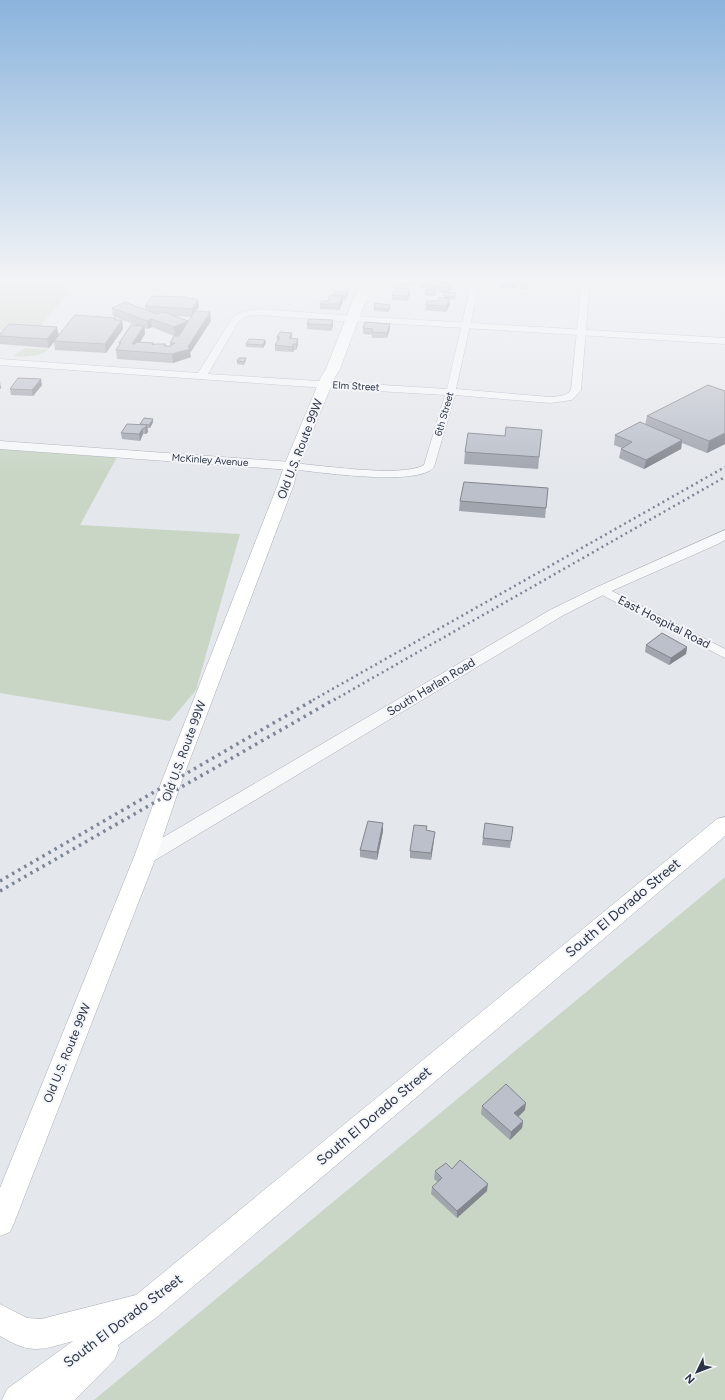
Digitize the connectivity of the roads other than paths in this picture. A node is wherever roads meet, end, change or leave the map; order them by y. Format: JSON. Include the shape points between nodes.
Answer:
{"nodes":[{"id":1,"x":220,"y":345,"type":"edge"},
{"id":2,"x":342,"y":345,"type":"edge"},
{"id":3,"x":461,"y":345,"type":"edge"},
{"id":4,"x":581,"y":345,"type":"edge"},
{"id":5,"x":0,"y":362,"type":"edge"},
{"id":6,"x":202,"y":376,"type":"junction"},
{"id":7,"x":325,"y":385,"type":"junction"},
{"id":8,"x":451,"y":392,"type":"junction"},
{"id":9,"x":0,"y":445,"type":"edge"},
{"id":10,"x":291,"y":466,"type":"junction"},
{"id":11,"x":420,"y":472,"type":"joint"},
{"id":12,"x":725,"y":534,"type":"edge"},
{"id":13,"x":602,"y":590,"type":"junction"},
{"id":14,"x":725,"y":654,"type":"edge"},
{"id":15,"x":725,"y":824,"type":"edge"},
{"id":16,"x":145,"y":856,"type":"junction"},
{"id":17,"x":0,"y":1223,"type":"edge"},
{"id":18,"x":146,"y":1306,"type":"junction"},
{"id":19,"x":0,"y":1319,"type":"edge"},
{"id":20,"x":18,"y":1400,"type":"edge"},
{"id":21,"x":53,"y":1400,"type":"edge"}],
"edges":[{"from":1,"to":6,"type":"street"},
{"from":2,"to":7,"type":"main road","name":"Old U.S. Route 99W"},
{"from":3,"to":8,"type":"street","name":"6th Street"},
{"from":4,"to":8,"type":"street","name":"Elm Street","via":[[576,390],[569,398],[550,400]]},
{"from":5,"to":6,"type":"street","name":"Elm Street"},
{"from":6,"to":7,"type":"street","name":"Elm Street"},
{"from":7,"to":8,"type":"street","name":"Elm Street"},
{"from":7,"to":10,"type":"main road","name":"Old U.S. Route 99W"},
{"from":8,"to":11,"type":"street","name":"6th Street","via":[[429,467]]},
{"from":9,"to":10,"type":"street","name":"McKinley Avenue"},
{"from":10,"to":11,"type":"street","name":"McKinley Avenue","via":[[395,475]]},
{"from":10,"to":16,"type":"main road","name":"Old U.S. Route 99W"},
{"from":12,"to":13,"type":"street","name":"South Harlan Road"},
{"from":13,"to":14,"type":"street","name":"East Hospital Road"},
{"from":13,"to":16,"type":"street","name":"South Harlan Road","via":[[556,613]]},
{"from":15,"to":18,"type":"main road","name":"South El Dorado Street"},
{"from":16,"to":17,"type":"main road","name":"Old U.S. Route 99W"},
{"from":18,"to":19,"type":"main road","via":[[41,1334],[24,1333]]},
{"from":18,"to":20,"type":"main road","name":"South El Dorado Street"},
{"from":18,"to":21,"type":"main road"}]}
